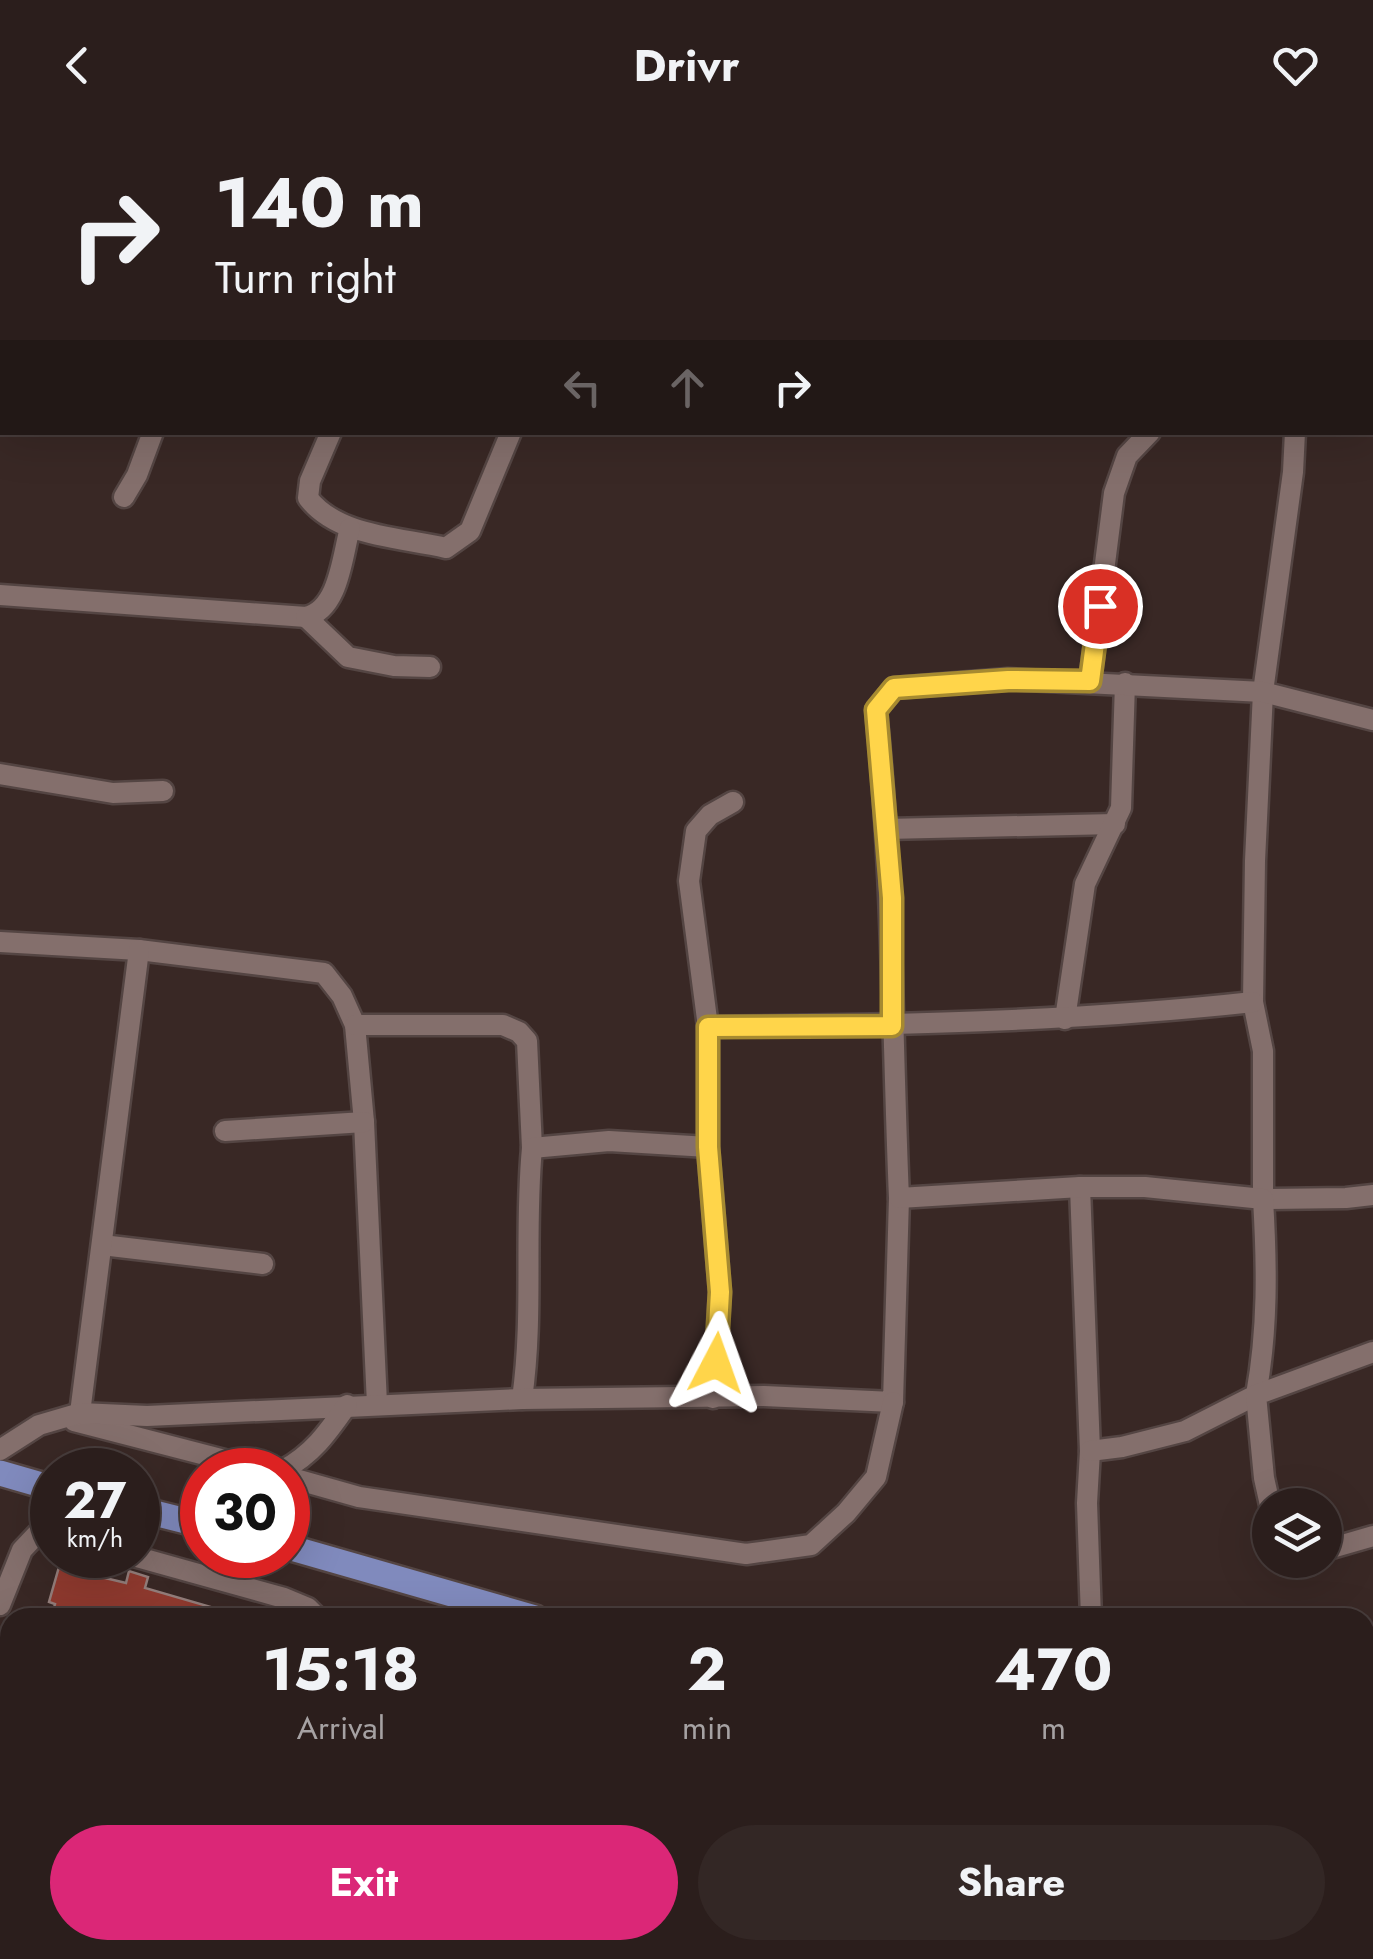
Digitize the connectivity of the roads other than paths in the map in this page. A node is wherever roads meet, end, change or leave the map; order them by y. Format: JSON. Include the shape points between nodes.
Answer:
{"nodes":[{"id":1,"x":153,"y":435,"type":"edge"},
{"id":2,"x":330,"y":435,"type":"edge"},
{"id":3,"x":510,"y":435,"type":"edge"},
{"id":4,"x":1147,"y":435,"type":"edge"},
{"id":5,"x":1295,"y":435,"type":"edge"},
{"id":6,"x":124,"y":497,"type":"dead end"},
{"id":7,"x":350,"y":528,"type":"junction"},
{"id":8,"x":0,"y":595,"type":"edge"},
{"id":9,"x":306,"y":617,"type":"junction"},
{"id":10,"x":430,"y":668,"type":"dead end"},
{"id":11,"x":1090,"y":681,"type":"junction"},
{"id":12,"x":1125,"y":683,"type":"junction"},
{"id":13,"x":1263,"y":692,"type":"junction"},
{"id":14,"x":1373,"y":720,"type":"edge"},
{"id":15,"x":0,"y":774,"type":"edge"},
{"id":16,"x":163,"y":791,"type":"dead end"},
{"id":17,"x":734,"y":802,"type":"dead end"},
{"id":18,"x":1115,"y":824,"type":"junction"},
{"id":19,"x":886,"y":829,"type":"junction"},
{"id":20,"x":0,"y":942,"type":"edge"},
{"id":21,"x":140,"y":950,"type":"junction"},
{"id":22,"x":1253,"y":1002,"type":"junction"},
{"id":23,"x":1065,"y":1019,"type":"junction"},
{"id":24,"x":355,"y":1025,"type":"junction"},
{"id":25,"x":892,"y":1026,"type":"junction"},
{"id":26,"x":708,"y":1027,"type":"junction"},
{"id":27,"x":364,"y":1122,"type":"junction"},
{"id":28,"x":225,"y":1131,"type":"dead end"},
{"id":29,"x":708,"y":1147,"type":"junction"},
{"id":30,"x":532,"y":1148,"type":"junction"},
{"id":31,"x":1080,"y":1187,"type":"junction"},
{"id":32,"x":1373,"y":1195,"type":"edge"},
{"id":33,"x":899,"y":1198,"type":"junction"},
{"id":34,"x":1264,"y":1199,"type":"junction"},
{"id":35,"x":102,"y":1245,"type":"junction"},
{"id":36,"x":264,"y":1264,"type":"dead end"},
{"id":37,"x":1373,"y":1352,"type":"edge"},
{"id":38,"x":1256,"y":1394,"type":"junction"},
{"id":39,"x":713,"y":1398,"type":"junction"},
{"id":40,"x":522,"y":1399,"type":"junction"},
{"id":41,"x":893,"y":1402,"type":"junction"},
{"id":42,"x":377,"y":1404,"type":"junction"},
{"id":43,"x":348,"y":1405,"type":"junction"},
{"id":44,"x":74,"y":1416,"type":"junction"},
{"id":45,"x":0,"y":1450,"type":"edge"},
{"id":46,"x":180,"y":1450,"type":"edge"},
{"id":47,"x":1090,"y":1451,"type":"junction"},
{"id":48,"x":310,"y":1452,"type":"edge"},
{"id":49,"x":0,"y":1473,"type":"edge"},
{"id":50,"x":30,"y":1482,"type":"edge"},
{"id":51,"x":310,"y":1483,"type":"edge"},
{"id":52,"x":1266,"y":1488,"type":"edge"},
{"id":53,"x":1373,"y":1536,"type":"edge"},
{"id":54,"x":30,"y":1542,"type":"edge"},
{"id":55,"x":1342,"y":1545,"type":"edge"},
{"id":56,"x":310,"y":1553,"type":"edge"},
{"id":57,"x":160,"y":1563,"type":"edge"},
{"id":58,"x":0,"y":1605,"type":"edge"},
{"id":59,"x":308,"y":1608,"type":"edge"},
{"id":60,"x":500,"y":1608,"type":"edge"},
{"id":61,"x":1091,"y":1608,"type":"edge"}],
"edges":[{"from":1,"to":6,"type":"street"},
{"from":2,"to":7,"type":"street","via":[[308,498]]},
{"from":3,"to":7,"type":"street","via":[[470,531],[446,548]]},
{"from":4,"to":11,"type":"street","via":[[1127,456],[1114,493]]},
{"from":5,"to":13,"type":"street"},
{"from":7,"to":9,"type":"street","via":[[329,603]]},
{"from":8,"to":9,"type":"street"},
{"from":9,"to":10,"type":"street","via":[[348,657]]},
{"from":11,"to":12,"type":"street"},
{"from":11,"to":19,"type":"street","via":[[894,688],[876,710]]},
{"from":12,"to":13,"type":"street"},
{"from":12,"to":18,"type":"street"},
{"from":13,"to":14,"type":"street"},
{"from":13,"to":22,"type":"street"},
{"from":15,"to":16,"type":"street","via":[[113,794]]},
{"from":17,"to":26,"type":"street","via":[[696,831],[690,856]]},
{"from":18,"to":19,"type":"street"},
{"from":18,"to":23,"type":"street","via":[[1085,884]]},
{"from":19,"to":25,"type":"street"},
{"from":20,"to":21,"type":"street"},
{"from":21,"to":24,"type":"street","via":[[324,973]]},
{"from":21,"to":35,"type":"street"},
{"from":22,"to":23,"type":"street"},
{"from":22,"to":34,"type":"street","via":[[1263,1051]]},
{"from":23,"to":25,"type":"street"},
{"from":24,"to":27,"type":"street"},
{"from":24,"to":30,"type":"street","via":[[503,1025],[518,1032],[527,1041]]},
{"from":25,"to":26,"type":"street"},
{"from":25,"to":33,"type":"street"},
{"from":26,"to":29,"type":"street"},
{"from":27,"to":28,"type":"street"},
{"from":27,"to":42,"type":"street"},
{"from":29,"to":30,"type":"street","via":[[609,1141]]},
{"from":29,"to":39,"type":"street","via":[[720,1292]]},
{"from":30,"to":40,"type":"street","via":[[529,1349]]},
{"from":31,"to":33,"type":"street"},
{"from":31,"to":34,"type":"street"},
{"from":31,"to":47,"type":"street"},
{"from":32,"to":34,"type":"street"},
{"from":33,"to":41,"type":"street"},
{"from":34,"to":38,"type":"street","via":[[1267,1295]]},
{"from":35,"to":36,"type":"street"},
{"from":35,"to":44,"type":"street"},
{"from":37,"to":38,"type":"street"},
{"from":38,"to":47,"type":"street","via":[[1185,1431]]},
{"from":38,"to":52,"type":"street"},
{"from":39,"to":40,"type":"street"},
{"from":39,"to":41,"type":"street"},
{"from":40,"to":42,"type":"street"},
{"from":41,"to":51,"type":"street","via":[[876,1477],[811,1545],[783,1550],[746,1554],[359,1497]]},
{"from":42,"to":43,"type":"street"},
{"from":43,"to":44,"type":"street"},
{"from":43,"to":48,"type":"street"},
{"from":44,"to":45,"type":"street","via":[[39,1425]]},
{"from":44,"to":46,"type":"street"},
{"from":47,"to":61,"type":"street"},
{"from":49,"to":50,"type":"main road"},
{"from":53,"to":55,"type":"street"},
{"from":54,"to":58,"type":"street"},
{"from":56,"to":60,"type":"main road"},
{"from":57,"to":59,"type":"street"}]}
